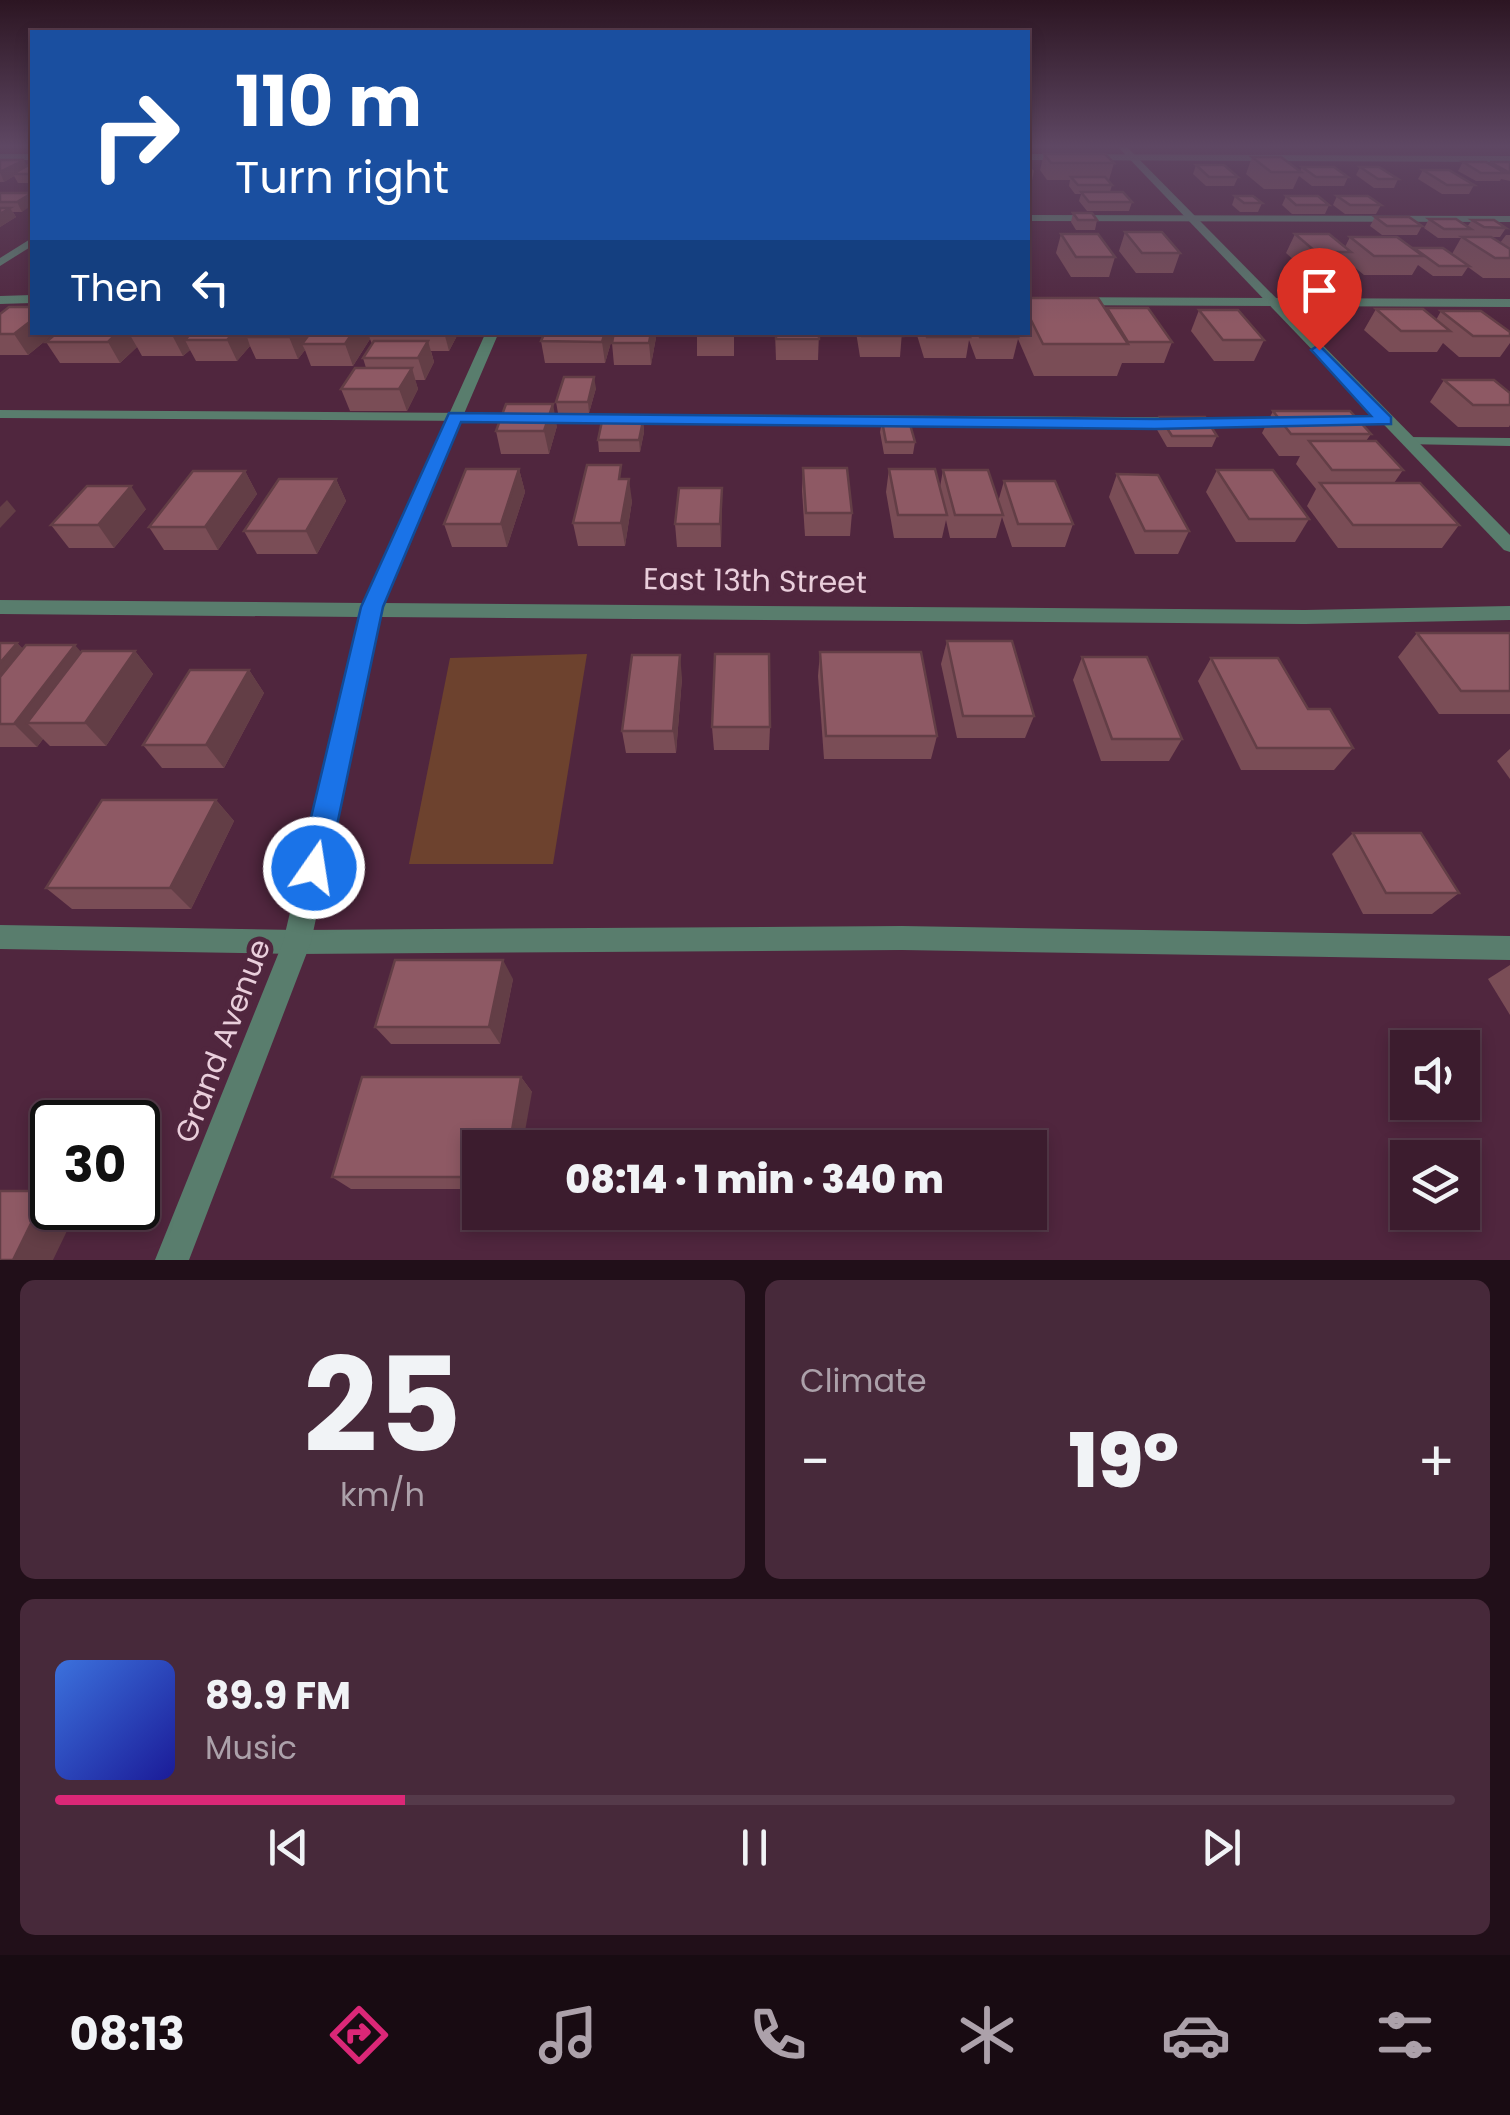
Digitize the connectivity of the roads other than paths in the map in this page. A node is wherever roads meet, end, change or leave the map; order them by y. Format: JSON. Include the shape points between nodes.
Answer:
{"nodes":[{"id":1,"x":1181,"y":206,"type":"edge"},
{"id":2,"x":1030,"y":218,"type":"edge"},
{"id":3,"x":1193,"y":218,"type":"junction"},
{"id":4,"x":1510,"y":219,"type":"edge"},
{"id":5,"x":30,"y":242,"type":"edge"},
{"id":6,"x":0,"y":263,"type":"edge"},
{"id":7,"x":0,"y":300,"type":"edge"},
{"id":8,"x":30,"y":300,"type":"edge"},
{"id":9,"x":1030,"y":301,"type":"edge"},
{"id":10,"x":1275,"y":302,"type":"junction"},
{"id":11,"x":1510,"y":303,"type":"edge"},
{"id":12,"x":491,"y":335,"type":"edge"},
{"id":13,"x":0,"y":414,"type":"edge"},
{"id":14,"x":455,"y":416,"type":"junction"},
{"id":15,"x":1385,"y":420,"type":"junction"},
{"id":16,"x":1328,"y":421,"type":"edge"},
{"id":17,"x":1308,"y":422,"type":"edge"},
{"id":18,"x":1408,"y":440,"type":"junction"},
{"id":19,"x":1510,"y":442,"type":"edge"},
{"id":20,"x":1510,"y":546,"type":"edge"},
{"id":21,"x":0,"y":607,"type":"edge"},
{"id":22,"x":372,"y":607,"type":"junction"},
{"id":23,"x":1510,"y":613,"type":"edge"},
{"id":24,"x":0,"y":937,"type":"edge"},
{"id":25,"x":297,"y":942,"type":"junction"},
{"id":26,"x":1510,"y":948,"type":"edge"},
{"id":27,"x":172,"y":1260,"type":"edge"}],
"edges":[{"from":1,"to":3,"type":"street"},
{"from":2,"to":3,"type":"lane"},
{"from":3,"to":4,"type":"lane"},
{"from":3,"to":10,"type":"street"},
{"from":5,"to":6,"type":"street"},
{"from":7,"to":8,"type":"street"},
{"from":9,"to":10,"type":"street"},
{"from":10,"to":11,"type":"street"},
{"from":10,"to":15,"type":"street"},
{"from":12,"to":14,"type":"street","name":"Grand Avenue"},
{"from":13,"to":14,"type":"lane"},
{"from":14,"to":17,"type":"lane"},
{"from":14,"to":22,"type":"street","name":"Grand Avenue"},
{"from":15,"to":16,"type":"lane"},
{"from":15,"to":18,"type":"street"},
{"from":18,"to":19,"type":"lane"},
{"from":18,"to":20,"type":"street"},
{"from":21,"to":22,"type":"street","name":"East 13th Street"},
{"from":22,"to":23,"type":"street","name":"East 13th Street","via":[[1306,618]]},
{"from":22,"to":25,"type":"street","name":"Grand Avenue"},
{"from":24,"to":25,"type":"lane"},
{"from":25,"to":26,"type":"lane","via":[[902,938]]},
{"from":25,"to":27,"type":"street","name":"Grand Avenue"}]}
